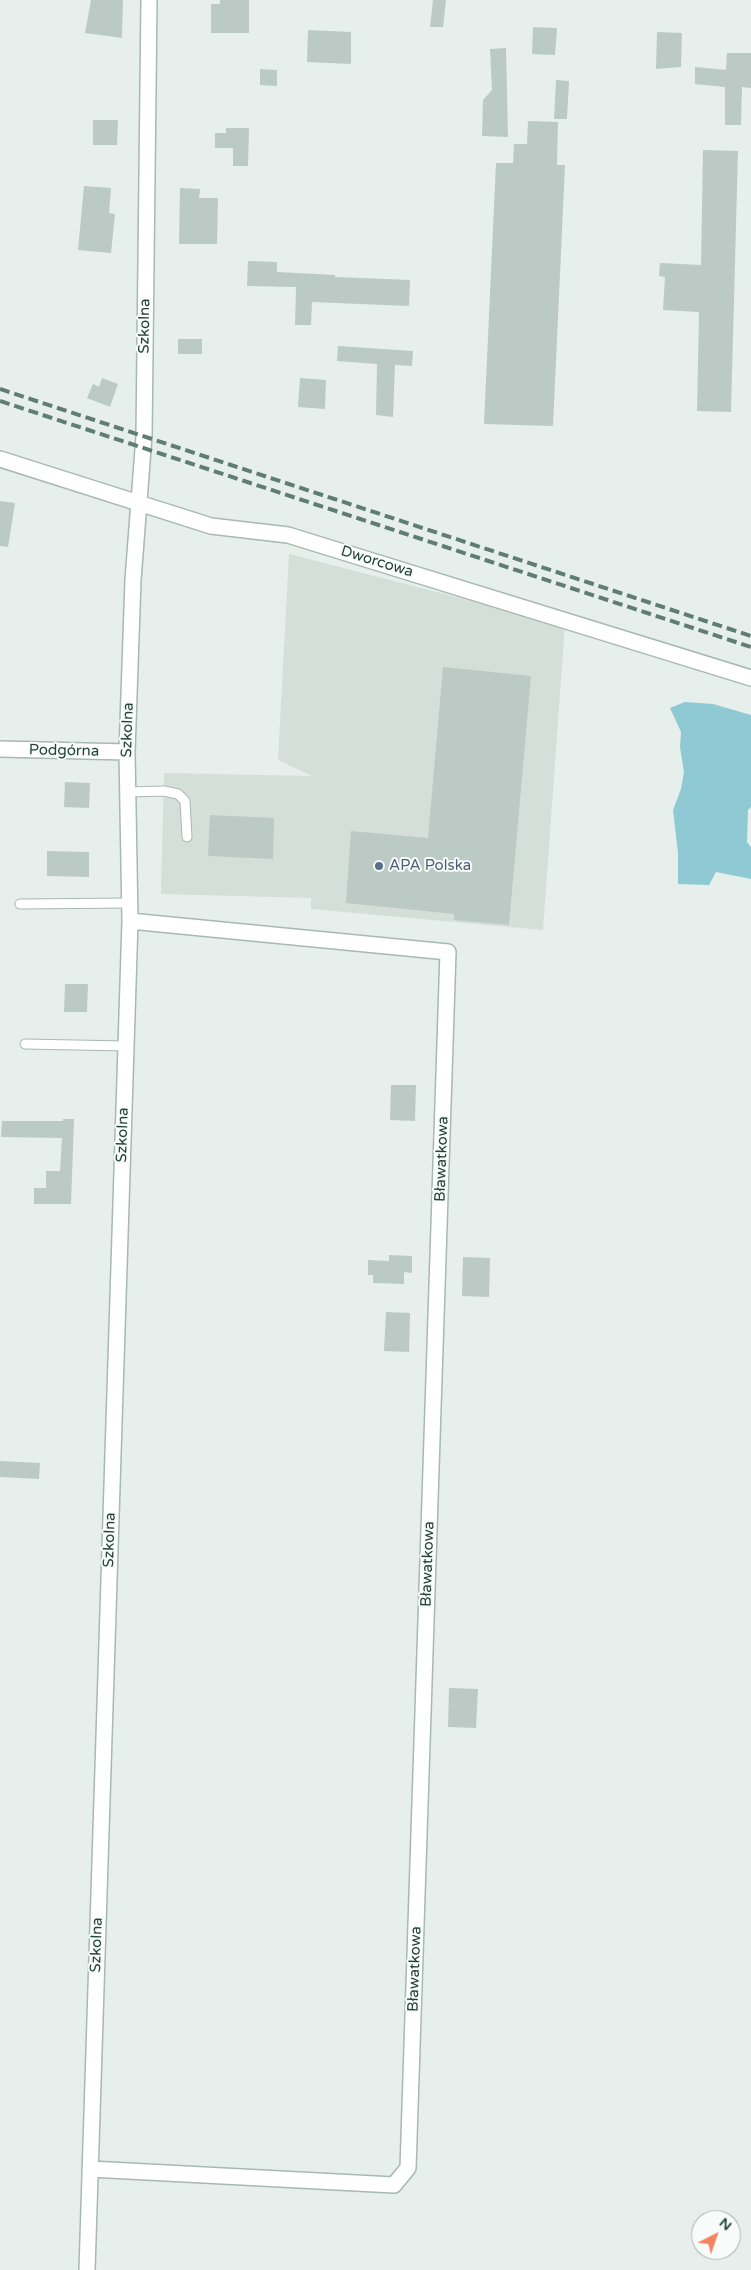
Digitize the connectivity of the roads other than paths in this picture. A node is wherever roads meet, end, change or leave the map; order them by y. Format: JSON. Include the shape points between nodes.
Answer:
{"nodes":[{"id":1,"x":150,"y":0,"type":"edge"},
{"id":2,"x":0,"y":459,"type":"edge"},
{"id":3,"x":139,"y":502,"type":"junction"},
{"id":4,"x":751,"y":678,"type":"edge"},
{"id":5,"x":0,"y":749,"type":"edge"},
{"id":6,"x":127,"y":752,"type":"junction"},
{"id":7,"x":127,"y":792,"type":"junction"},
{"id":8,"x":187,"y":836,"type":"dead end"},
{"id":9,"x":130,"y":903,"type":"junction"},
{"id":10,"x":20,"y":904,"type":"dead end"},
{"id":11,"x":130,"y":921,"type":"junction"},
{"id":12,"x":25,"y":1044,"type":"dead end"},
{"id":13,"x":126,"y":1046,"type":"junction"},
{"id":14,"x":90,"y":2169,"type":"junction"},
{"id":15,"x":87,"y":2270,"type":"edge"}],
"edges":[{"from":1,"to":3,"type":"street","name":"Szkolna","via":[[143,442]]},
{"from":2,"to":3,"type":"street","name":"Dworcowa"},
{"from":3,"to":4,"type":"street","name":"Dworcowa","via":[[211,526],[288,535]]},
{"from":3,"to":6,"type":"street","name":"Szkolna"},
{"from":5,"to":6,"type":"street","name":"Podgórna"},
{"from":6,"to":7,"type":"street","name":"Szkolna"},
{"from":7,"to":8,"type":"lane","via":[[178,794],[185,800]]},
{"from":7,"to":9,"type":"street","name":"Szkolna"},
{"from":9,"to":10,"type":"lane"},
{"from":9,"to":11,"type":"street","name":"Szkolna"},
{"from":11,"to":13,"type":"street","name":"Szkolna"},
{"from":11,"to":14,"type":"street","name":"Bławatkowa","via":[[448,952],[447,992],[408,2168],[394,2185]]},
{"from":12,"to":13,"type":"lane"},
{"from":13,"to":14,"type":"street","name":"Szkolna"},
{"from":14,"to":15,"type":"street","name":"Szkolna"}]}
